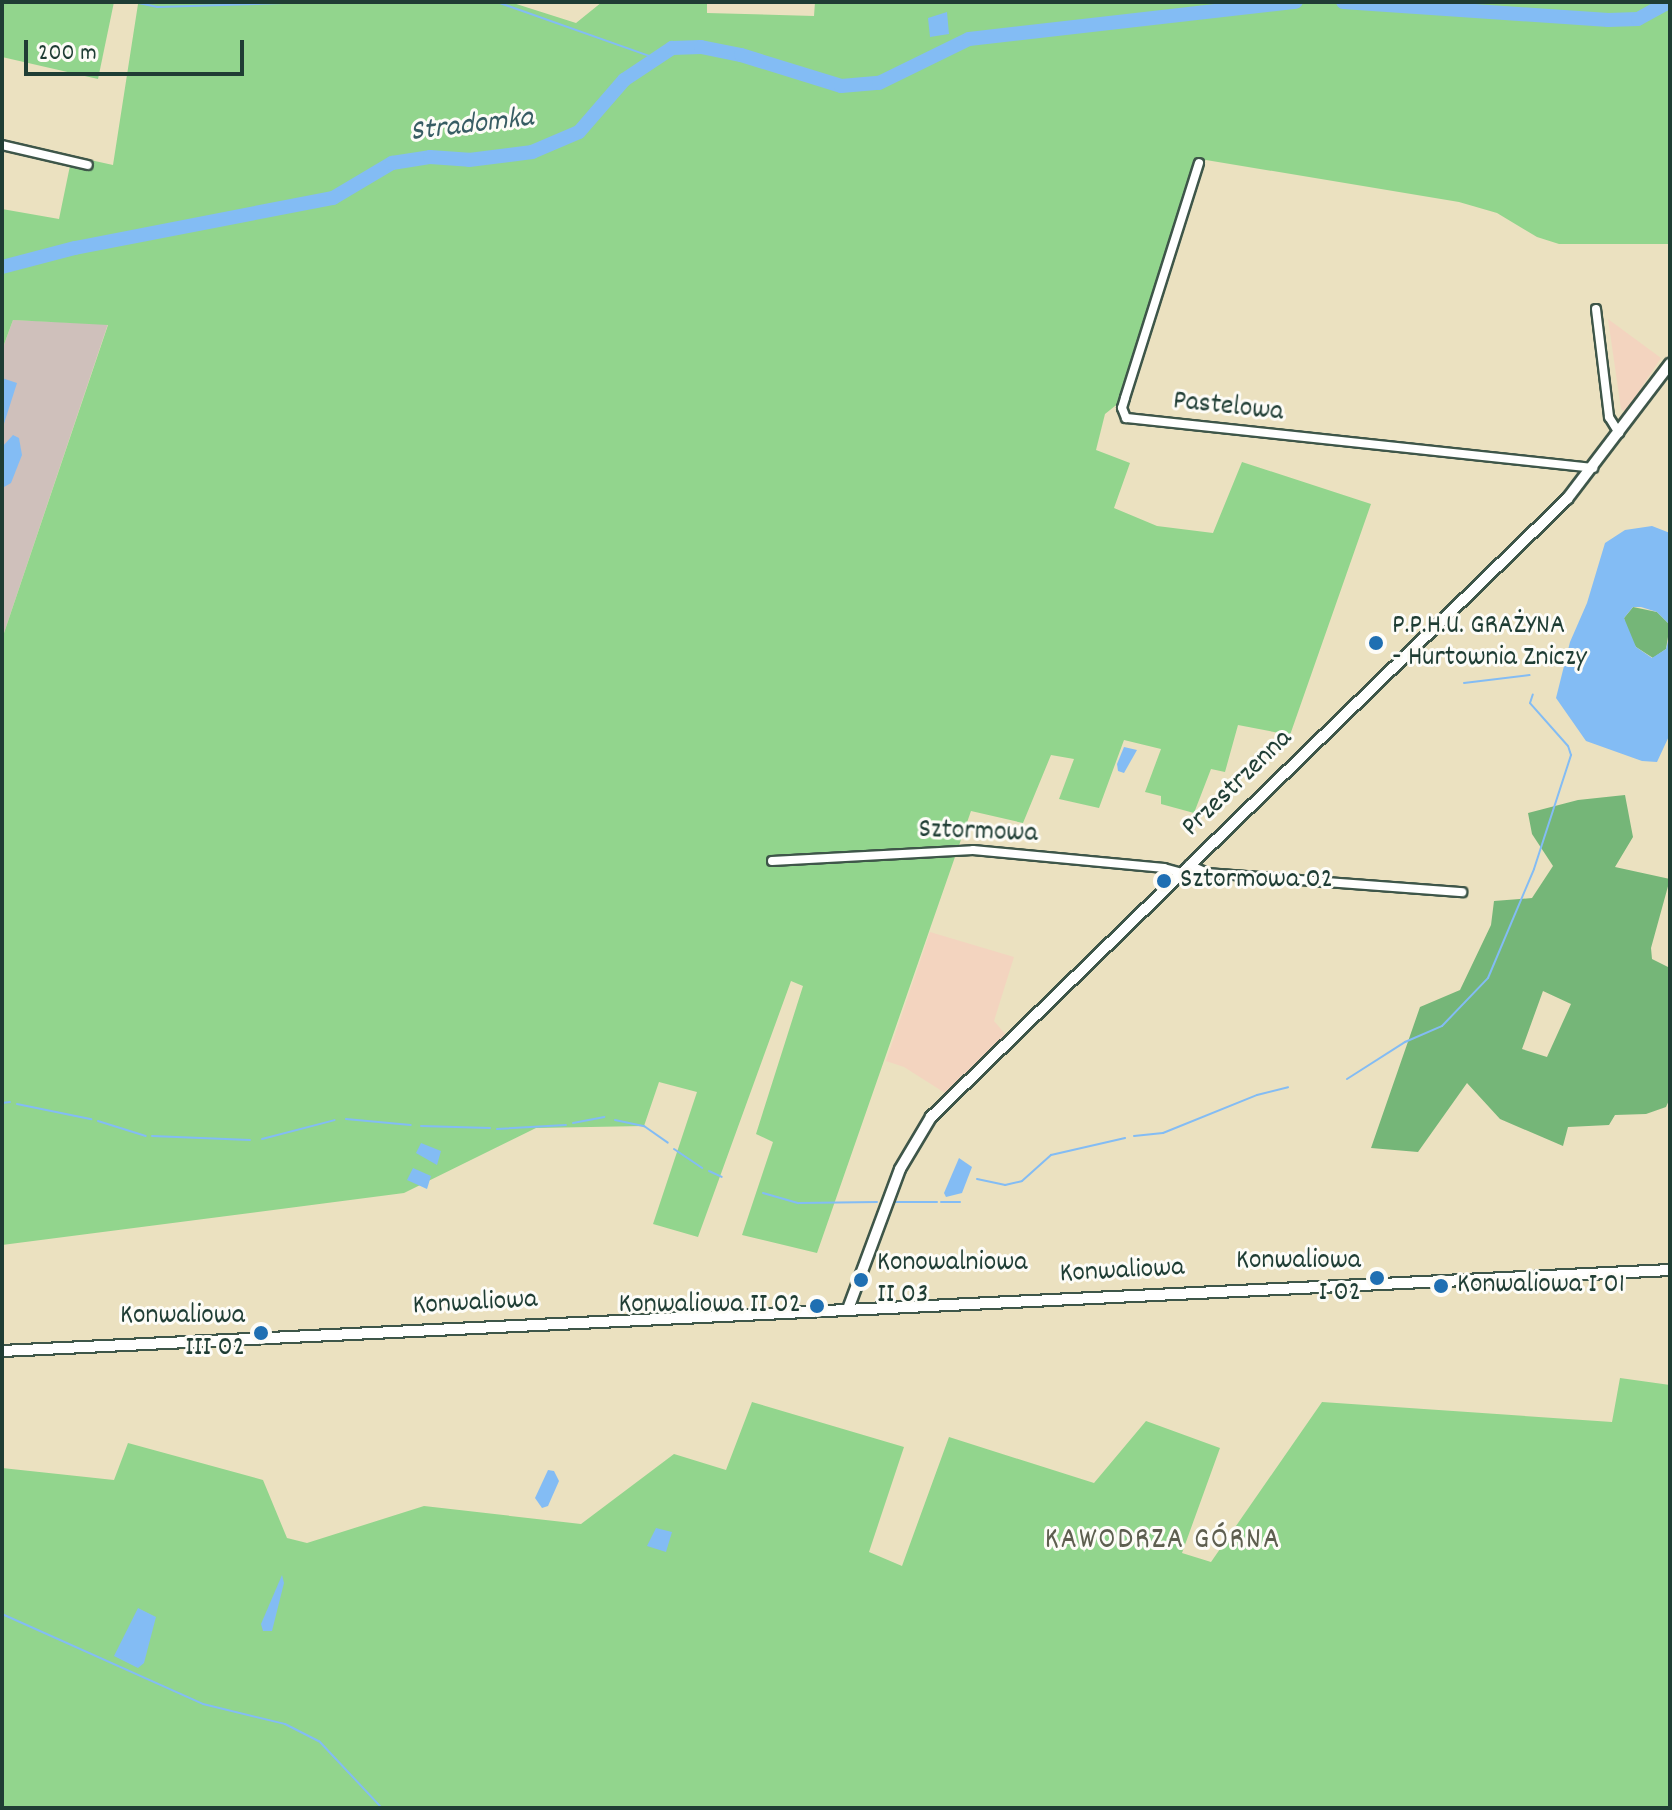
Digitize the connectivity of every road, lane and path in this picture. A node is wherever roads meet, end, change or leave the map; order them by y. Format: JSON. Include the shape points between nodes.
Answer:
{"nodes":[{"id":1,"x":2,"y":145,"type":"edge"},
{"id":2,"x":1199,"y":163,"type":"dead end"},
{"id":3,"x":88,"y":165,"type":"dead end"},
{"id":4,"x":1596,"y":309,"type":"dead end"},
{"id":5,"x":1670,"y":364,"type":"edge"},
{"id":6,"x":1619,"y":433,"type":"junction"},
{"id":7,"x":1593,"y":468,"type":"junction"},
{"id":8,"x":772,"y":861,"type":"dead end"},
{"id":9,"x":1185,"y":869,"type":"junction"},
{"id":10,"x":1462,"y":892,"type":"dead end"},
{"id":11,"x":1670,"y":1270,"type":"edge"},
{"id":12,"x":848,"y":1309,"type":"junction"},
{"id":13,"x":2,"y":1351,"type":"edge"}],
"edges":[{"from":1,"to":3,"type":"street"},
{"from":2,"to":7,"type":"street","name":"Pastelowa","via":[[1122,408],[1126,418]]},
{"from":4,"to":6,"type":"street","via":[[1609,417]]},
{"from":5,"to":6,"type":"street","name":"Przestrzenna"},
{"from":6,"to":7,"type":"street","name":"Przestrzenna"},
{"from":7,"to":9,"type":"street","name":"Przestrzenna"},
{"from":8,"to":9,"type":"street","name":"Sztormowa","via":[[960,850]]},
{"from":9,"to":10,"type":"street","name":"Sztormowa"},
{"from":9,"to":12,"type":"street","name":"Przestrzenna","via":[[918,1134]]},
{"from":11,"to":12,"type":"street","name":"Konwaliowa"},
{"from":12,"to":13,"type":"street","name":"Konwaliowa"}]}
